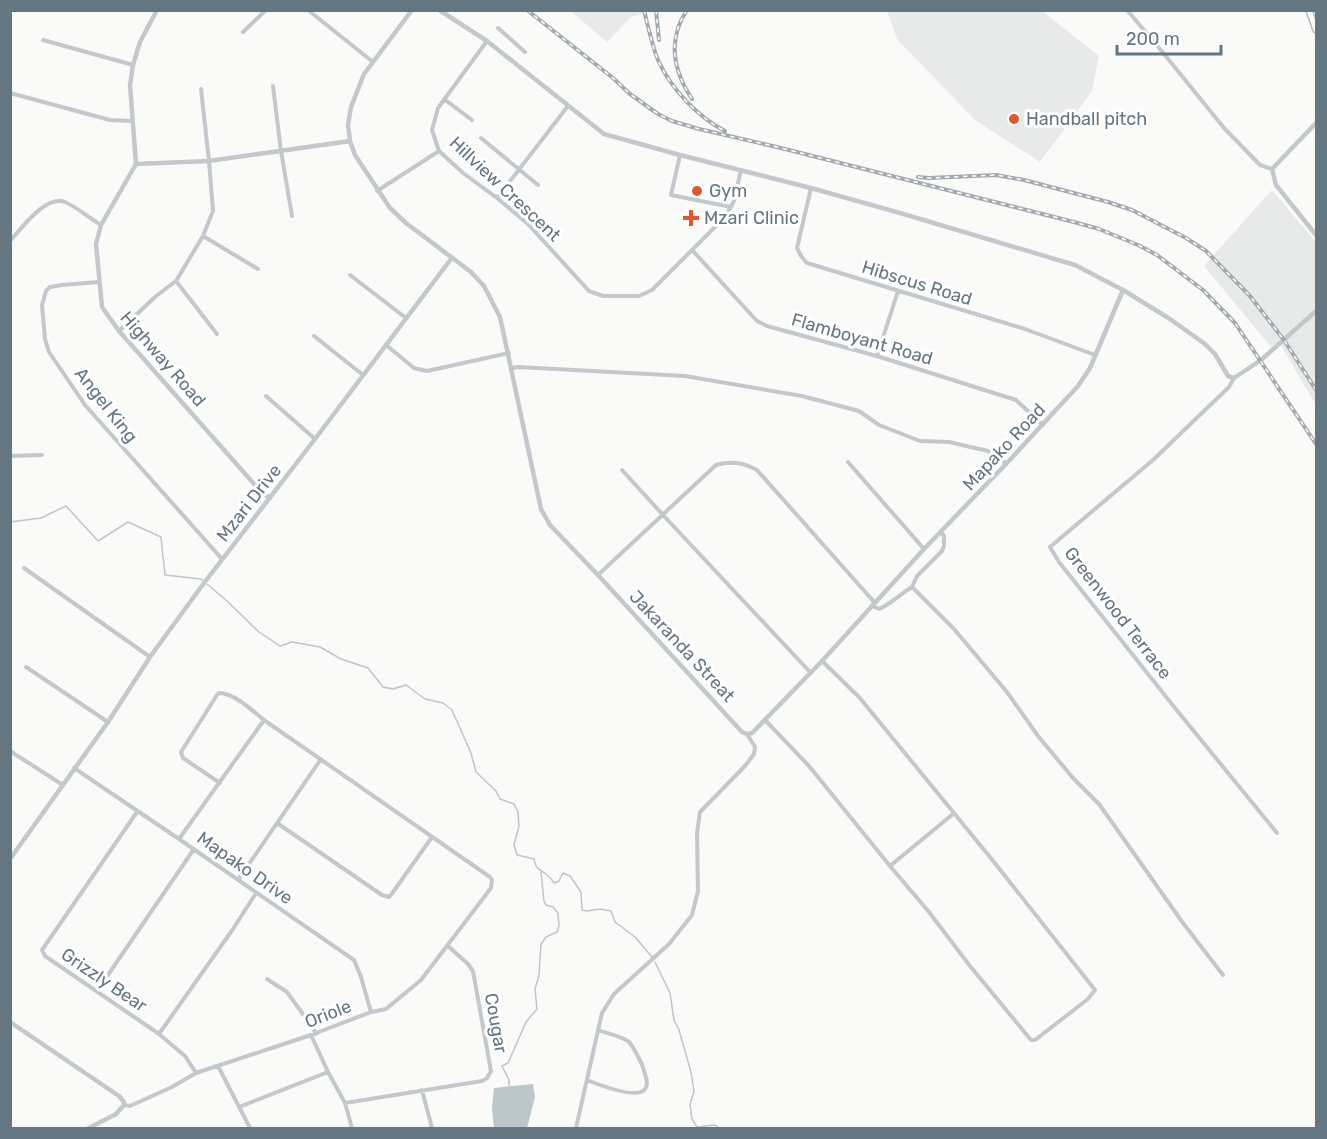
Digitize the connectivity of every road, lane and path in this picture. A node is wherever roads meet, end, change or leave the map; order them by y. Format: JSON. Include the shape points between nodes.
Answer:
{"nodes":[{"id":1,"x":266,"y":10,"type":"edge"},
{"id":2,"x":308,"y":10,"type":"edge"},
{"id":3,"x":412,"y":10,"type":"edge"},
{"id":4,"x":440,"y":10,"type":"edge"},
{"id":5,"x":1127,"y":10,"type":"edge"},
{"id":6,"x":1309,"y":10,"type":"edge"},
{"id":7,"x":154,"y":12,"type":"edge"},
{"id":8,"x":498,"y":28,"type":"dead end"},
{"id":9,"x":1317,"y":30,"type":"edge"},
{"id":10,"x":243,"y":32,"type":"dead end"},
{"id":11,"x":43,"y":40,"type":"dead end"},
{"id":12,"x":487,"y":41,"type":"junction"},
{"id":13,"x":525,"y":52,"type":"dead end"},
{"id":14,"x":374,"y":62,"type":"junction"},
{"id":15,"x":133,"y":65,"type":"junction"},
{"id":16,"x":273,"y":86,"type":"dead end"},
{"id":17,"x":201,"y":89,"type":"dead end"},
{"id":18,"x":10,"y":93,"type":"edge"},
{"id":19,"x":444,"y":99,"type":"junction"},
{"id":20,"x":568,"y":106,"type":"junction"},
{"id":21,"x":132,"y":120,"type":"junction"},
{"id":22,"x":472,"y":120,"type":"dead end"},
{"id":23,"x":1317,"y":123,"type":"edge"},
{"id":24,"x":481,"y":138,"type":"dead end"},
{"id":25,"x":350,"y":141,"type":"junction"},
{"id":26,"x":281,"y":151,"type":"junction"},
{"id":27,"x":439,"y":151,"type":"junction"},
{"id":28,"x":680,"y":156,"type":"junction"},
{"id":29,"x":209,"y":161,"type":"junction"},
{"id":30,"x":136,"y":164,"type":"junction"},
{"id":31,"x":1272,"y":169,"type":"junction"},
{"id":32,"x":519,"y":170,"type":"junction"},
{"id":33,"x":741,"y":170,"type":"junction"},
{"id":34,"x":538,"y":185,"type":"dead end"},
{"id":35,"x":811,"y":188,"type":"junction"},
{"id":36,"x":377,"y":191,"type":"junction"},
{"id":37,"x":497,"y":198,"type":"junction"},
{"id":38,"x":730,"y":207,"type":"junction"},
{"id":39,"x":292,"y":216,"type":"dead end"},
{"id":40,"x":101,"y":225,"type":"junction"},
{"id":41,"x":1317,"y":235,"type":"edge"},
{"id":42,"x":203,"y":236,"type":"junction"},
{"id":43,"x":10,"y":241,"type":"edge"},
{"id":44,"x":692,"y":250,"type":"junction"},
{"id":45,"x":451,"y":259,"type":"junction"},
{"id":46,"x":258,"y":269,"type":"dead end"},
{"id":47,"x":350,"y":275,"type":"dead end"},
{"id":48,"x":176,"y":281,"type":"junction"},
{"id":49,"x":99,"y":282,"type":"junction"},
{"id":50,"x":1123,"y":290,"type":"junction"},
{"id":51,"x":898,"y":291,"type":"junction"},
{"id":52,"x":1317,"y":311,"type":"edge"},
{"id":53,"x":406,"y":318,"type":"junction"},
{"id":54,"x":119,"y":331,"type":"junction"},
{"id":55,"x":217,"y":334,"type":"dead end"},
{"id":56,"x":314,"y":336,"type":"dead end"},
{"id":57,"x":386,"y":345,"type":"junction"},
{"id":58,"x":509,"y":353,"type":"junction"},
{"id":59,"x":1095,"y":355,"type":"junction"},
{"id":60,"x":877,"y":356,"type":"junction"},
{"id":61,"x":512,"y":368,"type":"junction"},
{"id":62,"x":363,"y":375,"type":"junction"},
{"id":63,"x":1233,"y":378,"type":"junction"},
{"id":64,"x":267,"y":396,"type":"dead end"},
{"id":65,"x":1043,"y":425,"type":"junction"},
{"id":66,"x":315,"y":439,"type":"junction"},
{"id":67,"x":42,"y":455,"type":"dead end"},
{"id":68,"x":10,"y":456,"type":"edge"},
{"id":69,"x":848,"y":462,"type":"dead end"},
{"id":70,"x":1006,"y":464,"type":"junction"},
{"id":71,"x":622,"y":470,"type":"dead end"},
{"id":72,"x":270,"y":498,"type":"junction"},
{"id":73,"x":663,"y":515,"type":"junction"},
{"id":74,"x":942,"y":532,"type":"junction"},
{"id":75,"x":924,"y":549,"type":"junction"},
{"id":76,"x":222,"y":560,"type":"junction"},
{"id":77,"x":24,"y":568,"type":"dead end"},
{"id":78,"x":598,"y":575,"type":"junction"},
{"id":79,"x":912,"y":587,"type":"junction"},
{"id":80,"x":874,"y":605,"type":"junction"},
{"id":81,"x":150,"y":657,"type":"junction"},
{"id":82,"x":822,"y":661,"type":"junction"},
{"id":83,"x":26,"y":667,"type":"dead end"},
{"id":84,"x":810,"y":672,"type":"junction"},
{"id":85,"x":264,"y":720,"type":"junction"},
{"id":86,"x":765,"y":720,"type":"junction"},
{"id":87,"x":108,"y":722,"type":"junction"},
{"id":88,"x":747,"y":734,"type":"junction"},
{"id":89,"x":10,"y":751,"type":"edge"},
{"id":90,"x":321,"y":759,"type":"junction"},
{"id":91,"x":74,"y":768,"type":"junction"},
{"id":92,"x":220,"y":783,"type":"junction"},
{"id":93,"x":63,"y":785,"type":"junction"},
{"id":94,"x":137,"y":812,"type":"junction"},
{"id":95,"x":953,"y":814,"type":"junction"},
{"id":96,"x":277,"y":824,"type":"junction"},
{"id":97,"x":1277,"y":833,"type":"dead end"},
{"id":98,"x":432,"y":837,"type":"junction"},
{"id":99,"x":179,"y":839,"type":"junction"},
{"id":100,"x":10,"y":847,"type":"edge"},
{"id":101,"x":194,"y":849,"type":"junction"},
{"id":102,"x":16,"y":850,"type":"junction"},
{"id":103,"x":10,"y":858,"type":"edge"},
{"id":104,"x":890,"y":866,"type":"junction"},
{"id":105,"x":238,"y":880,"type":"junction"},
{"id":106,"x":256,"y":893,"type":"junction"},
{"id":107,"x":448,"y":946,"type":"junction"},
{"id":108,"x":1223,"y":975,"type":"dead end"},
{"id":109,"x":267,"y":979,"type":"dead end"},
{"id":110,"x":97,"y":991,"type":"junction"},
{"id":111,"x":371,"y":1012,"type":"junction"},
{"id":112,"x":10,"y":1022,"type":"edge"},
{"id":113,"x":598,"y":1030,"type":"junction"},
{"id":114,"x":159,"y":1034,"type":"junction"},
{"id":115,"x":313,"y":1034,"type":"junction"},
{"id":116,"x":219,"y":1066,"type":"junction"},
{"id":117,"x":328,"y":1072,"type":"junction"},
{"id":118,"x":196,"y":1073,"type":"junction"},
{"id":119,"x":587,"y":1080,"type":"junction"},
{"id":120,"x":422,"y":1090,"type":"junction"},
{"id":121,"x":345,"y":1103,"type":"junction"},
{"id":122,"x":124,"y":1105,"type":"junction"},
{"id":123,"x":239,"y":1107,"type":"junction"},
{"id":124,"x":91,"y":1128,"type":"edge"},
{"id":125,"x":250,"y":1128,"type":"edge"},
{"id":126,"x":351,"y":1128,"type":"edge"},
{"id":127,"x":432,"y":1128,"type":"edge"},
{"id":128,"x":576,"y":1128,"type":"edge"}],
"edges":[{"from":1,"to":10,"type":"street"},
{"from":2,"to":14,"type":"street"},
{"from":3,"to":14,"type":"street"},
{"from":4,"to":12,"type":"street"},
{"from":5,"to":31,"type":"street","via":[[1224,128],[1260,165]]},
{"from":6,"to":9,"type":"main road"},
{"from":7,"to":15,"type":"street"},
{"from":8,"to":13,"type":"street"},
{"from":11,"to":15,"type":"street"},
{"from":12,"to":19,"type":"street","name":"Hillview Crescent"},
{"from":12,"to":20,"type":"street"},
{"from":14,"to":25,"type":"street","via":[[364,74],[351,107]]},
{"from":15,"to":21,"type":"street"},
{"from":16,"to":26,"type":"street"},
{"from":17,"to":29,"type":"street"},
{"from":18,"to":21,"type":"street","via":[[110,120]]},
{"from":19,"to":22,"type":"street"},
{"from":19,"to":27,"type":"street","name":"Hillview Crescent","via":[[432,130]]},
{"from":20,"to":28,"type":"street","via":[[604,134]]},
{"from":20,"to":32,"type":"street"},
{"from":21,"to":30,"type":"street"},
{"from":23,"to":31,"type":"street"},
{"from":24,"to":32,"type":"street"},
{"from":25,"to":26,"type":"street"},
{"from":25,"to":36,"type":"street","via":[[354,155]]},
{"from":26,"to":29,"type":"street"},
{"from":26,"to":39,"type":"street"},
{"from":27,"to":36,"type":"street"},
{"from":27,"to":37,"type":"street","name":"Hillview Crescent"},
{"from":28,"to":33,"type":"street"},
{"from":28,"to":38,"type":"street","via":[[671,195]]},
{"from":29,"to":30,"type":"street"},
{"from":29,"to":42,"type":"street","via":[[213,211]]},
{"from":30,"to":40,"type":"street","name":"Highway Road"},
{"from":31,"to":41,"type":"street","via":[[1276,185]]},
{"from":32,"to":34,"type":"street"},
{"from":32,"to":37,"type":"street"},
{"from":33,"to":35,"type":"street"},
{"from":33,"to":38,"type":"street","name":"Hillview Crescent"},
{"from":35,"to":50,"type":"street","via":[[1075,265]]},
{"from":35,"to":51,"type":"street","name":"Hibscus Road","via":[[797,248],[801,256],[807,263]]},
{"from":36,"to":45,"type":"street","via":[[406,223]]},
{"from":37,"to":44,"type":"street","name":"Hillview Crescent","via":[[528,224],[589,291],[603,296],[639,296],[651,290]]},
{"from":38,"to":44,"type":"street","name":"Hillview Crescent"},
{"from":40,"to":43,"type":"street","via":[[66,202],[57,201],[47,204]]},
{"from":40,"to":49,"type":"street","name":"Highway Road","via":[[96,244]]},
{"from":42,"to":46,"type":"street"},
{"from":42,"to":48,"type":"street"},
{"from":44,"to":60,"type":"street","name":"Flamboyant Road","via":[[757,321]]},
{"from":45,"to":53,"type":"street","name":"Mzari Drive"},
{"from":45,"to":58,"type":"street","name":"Jakaranda Streat","via":[[484,286],[500,317]]},
{"from":47,"to":53,"type":"street"},
{"from":48,"to":54,"type":"street"},
{"from":48,"to":55,"type":"street"},
{"from":49,"to":54,"type":"street","name":"Highway Road","via":[[102,307]]},
{"from":49,"to":76,"type":"street","name":"Angel King","via":[[50,287],[46,291],[42,305],[49,352],[85,405]]},
{"from":50,"to":59,"type":"street","name":"Mapako Road"},
{"from":50,"to":63,"type":"street","via":[[1205,344]]},
{"from":51,"to":59,"type":"street","name":"Hibscus Road","via":[[1025,329]]},
{"from":51,"to":60,"type":"street"},
{"from":52,"to":63,"type":"street","name":"Greenwood Terrace","via":[[1261,360]]},
{"from":53,"to":57,"type":"street","name":"Mzari Drive"},
{"from":54,"to":72,"type":"street","name":"Highway Road"},
{"from":56,"to":62,"type":"street"},
{"from":57,"to":58,"type":"street","via":[[414,368],[427,371]]},
{"from":57,"to":62,"type":"street","name":"Mzari Drive"},
{"from":58,"to":61,"type":"street","name":"Jakaranda Streat"},
{"from":59,"to":65,"type":"street","name":"Mapako Road","via":[[1078,386]]},
{"from":60,"to":65,"type":"street","name":"Flamboyant Road","via":[[1016,400]]},
{"from":61,"to":70,"type":"street","via":[[685,376],[802,396],[859,411],[879,425],[920,441],[949,442],[988,451]]},
{"from":61,"to":78,"type":"street","name":"Jakaranda Streat","via":[[542,509],[550,525]]},
{"from":62,"to":66,"type":"street","name":"Mzari Drive"},
{"from":63,"to":97,"type":"street","name":"Greenwood Terrace","via":[[1229,387],[1154,460],[1050,547]]},
{"from":64,"to":66,"type":"street"},
{"from":65,"to":70,"type":"street","name":"Mapako Road"},
{"from":66,"to":72,"type":"street","name":"Mzari Drive"},
{"from":67,"to":68,"type":"street"},
{"from":69,"to":75,"type":"street"},
{"from":70,"to":74,"type":"street","name":"Mapako Road"},
{"from":71,"to":73,"type":"street"},
{"from":72,"to":76,"type":"street","name":"Mzari Drive"},
{"from":73,"to":78,"type":"street"},
{"from":73,"to":80,"type":"street","via":[[716,465],[745,464],[757,470]]},
{"from":73,"to":84,"type":"street"},
{"from":74,"to":75,"type":"street","name":"Mapako Road"},
{"from":74,"to":79,"type":"street","via":[[942,551],[917,576]]},
{"from":75,"to":80,"type":"street","name":"Mapako Road"},
{"from":76,"to":81,"type":"street","name":"Mzari Drive"},
{"from":77,"to":81,"type":"street"},
{"from":78,"to":88,"type":"street","name":"Jakaranda Streat"},
{"from":79,"to":80,"type":"street","via":[[888,605],[879,609]]},
{"from":79,"to":108,"type":"street","via":[[954,629],[1038,736],[1099,804]]},
{"from":80,"to":82,"type":"street","name":"Mapako Road"},
{"from":81,"to":87,"type":"street","name":"Mzari Drive"},
{"from":82,"to":84,"type":"street","name":"Mapako Road"},
{"from":82,"to":95,"type":"street","via":[[859,697]]},
{"from":83,"to":87,"type":"street"},
{"from":84,"to":86,"type":"street","name":"Mapako Road"},
{"from":85,"to":90,"type":"street"},
{"from":85,"to":92,"type":"street"},
{"from":85,"to":92,"type":"street","via":[[241,702],[224,693],[217,695],[181,753]]},
{"from":86,"to":88,"type":"street","name":"Mapako Road"},
{"from":86,"to":104,"type":"street","via":[[809,766]]},
{"from":87,"to":91,"type":"street","name":"Mzari Drive"},
{"from":88,"to":113,"type":"street","via":[[755,747],[754,754],[700,812],[699,891],[692,915],[669,944],[614,994],[602,1013]]},
{"from":89,"to":93,"type":"street"},
{"from":90,"to":96,"type":"street"},
{"from":90,"to":98,"type":"street"},
{"from":91,"to":93,"type":"street","name":"Mzari Drive"},
{"from":91,"to":94,"type":"street","name":"Mapako Drive"},
{"from":92,"to":99,"type":"street"},
{"from":93,"to":102,"type":"street","name":"Mzari Drive"},
{"from":94,"to":99,"type":"street","name":"Mapako Drive"},
{"from":94,"to":110,"type":"street","name":"Grizzly Bear","via":[[42,950],[45,956]]},
{"from":95,"to":104,"type":"street"},
{"from":95,"to":104,"type":"street","via":[[1095,990],[1088,999],[1031,1040]]},
{"from":96,"to":98,"type":"street","via":[[389,897]]},
{"from":96,"to":105,"type":"street"},
{"from":98,"to":107,"type":"street","name":"Oriole","via":[[492,880],[491,888]]},
{"from":99,"to":101,"type":"street","name":"Mapako Drive"},
{"from":100,"to":102,"type":"street"},
{"from":101,"to":105,"type":"street","name":"Mapako Drive"},
{"from":101,"to":110,"type":"street"},
{"from":102,"to":103,"type":"street","name":"Mzari Drive"},
{"from":105,"to":106,"type":"street","name":"Mapako Drive"},
{"from":106,"to":111,"type":"street","name":"Mapako Drive","via":[[354,960]]},
{"from":106,"to":114,"type":"street"},
{"from":107,"to":111,"type":"street","name":"Oriole","via":[[421,980],[386,1009]]},
{"from":107,"to":120,"type":"street","name":"Cougar","via":[[473,971],[491,1071],[482,1081]]},
{"from":109,"to":115,"type":"street","via":[[286,992]]},
{"from":110,"to":114,"type":"street","name":"Grizzly Bear"},
{"from":111,"to":115,"type":"street","name":"Oriole"},
{"from":112,"to":122,"type":"street","via":[[119,1096]]},
{"from":113,"to":119,"type":"street"},
{"from":113,"to":119,"type":"street","via":[[628,1041],[643,1066],[646,1088],[635,1093]]},
{"from":114,"to":118,"type":"street","name":"Grizzly Bear","via":[[185,1056]]},
{"from":115,"to":116,"type":"street","name":"Oriole"},
{"from":115,"to":117,"type":"street"},
{"from":116,"to":118,"type":"street","name":"Oriole"},
{"from":116,"to":123,"type":"street"},
{"from":117,"to":121,"type":"street"},
{"from":117,"to":123,"type":"street"},
{"from":118,"to":122,"type":"street","name":"Oriole","via":[[130,1106]]},
{"from":119,"to":128,"type":"street"},
{"from":120,"to":121,"type":"street","name":"Cougar"},
{"from":120,"to":127,"type":"street"},
{"from":121,"to":126,"type":"street"},
{"from":122,"to":124,"type":"street"},
{"from":123,"to":125,"type":"street"}]}
